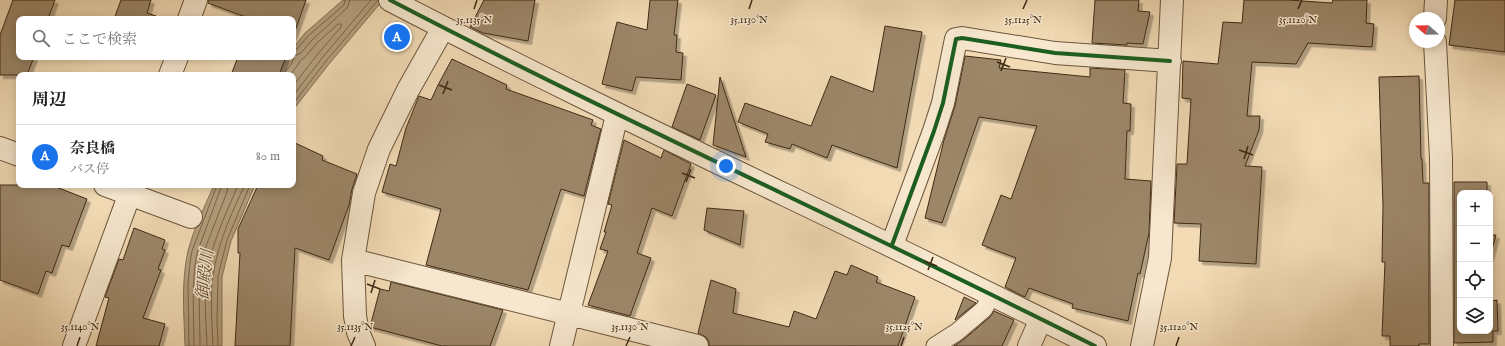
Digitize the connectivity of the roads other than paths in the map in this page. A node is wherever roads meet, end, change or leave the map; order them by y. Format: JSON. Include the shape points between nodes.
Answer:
{"nodes":[{"id":1,"x":196,"y":0,"type":"edge"},
{"id":2,"x":1172,"y":0,"type":"edge"},
{"id":3,"x":1436,"y":0,"type":"edge"},
{"id":4,"x":391,"y":1,"type":"edge"},
{"id":5,"x":1435,"y":12,"type":"edge"},
{"id":6,"x":190,"y":16,"type":"edge"},
{"id":7,"x":443,"y":28,"type":"junction"},
{"id":8,"x":1435,"y":48,"type":"edge"},
{"id":9,"x":175,"y":60,"type":"edge"},
{"id":10,"x":1170,"y":61,"type":"junction"},
{"id":11,"x":171,"y":72,"type":"edge"},
{"id":12,"x":617,"y":115,"type":"junction"},
{"id":13,"x":0,"y":148,"type":"edge"},
{"id":14,"x":16,"y":154,"type":"edge"},
{"id":15,"x":121,"y":188,"type":"edge"},
{"id":16,"x":132,"y":190,"type":"edge"},
{"id":17,"x":191,"y":217,"type":"dead end"},
{"id":18,"x":892,"y":245,"type":"junction"},
{"id":19,"x":353,"y":260,"type":"junction"},
{"id":20,"x":992,"y":294,"type":"junction"},
{"id":21,"x":569,"y":313,"type":"junction"},
{"id":22,"x":1042,"y":319,"type":"junction"},
{"id":23,"x":74,"y":346,"type":"edge"},
{"id":24,"x":364,"y":346,"type":"edge"},
{"id":25,"x":561,"y":346,"type":"edge"},
{"id":26,"x":697,"y":346,"type":"edge"},
{"id":27,"x":935,"y":346,"type":"edge"},
{"id":28,"x":1029,"y":346,"type":"edge"},
{"id":29,"x":1095,"y":346,"type":"edge"},
{"id":30,"x":1142,"y":346,"type":"edge"},
{"id":31,"x":1442,"y":346,"type":"edge"}],
"edges":[{"from":1,"to":6,"type":"street"},
{"from":2,"to":10,"type":"street"},
{"from":3,"to":5,"type":"street"},
{"from":4,"to":7,"type":"street"},
{"from":7,"to":12,"type":"street"},
{"from":7,"to":19,"type":"street","via":[[379,149],[364,193]]},
{"from":8,"to":31,"type":"street","via":[[1440,158]]},
{"from":9,"to":11,"type":"street"},
{"from":10,"to":18,"type":"street","via":[[1055,53],[956,39],[943,103]]},
{"from":10,"to":30,"type":"street","via":[[1160,258]]},
{"from":12,"to":18,"type":"street"},
{"from":12,"to":21,"type":"street"},
{"from":13,"to":14,"type":"street"},
{"from":15,"to":16,"type":"street"},
{"from":16,"to":17,"type":"street"},
{"from":16,"to":23,"type":"street"},
{"from":18,"to":20,"type":"street"},
{"from":19,"to":21,"type":"street"},
{"from":19,"to":24,"type":"street","via":[[355,316]]},
{"from":20,"to":22,"type":"street"},
{"from":20,"to":27,"type":"lane","via":[[984,309],[957,332]]},
{"from":21,"to":25,"type":"street"},
{"from":21,"to":26,"type":"street"},
{"from":22,"to":28,"type":"street"},
{"from":22,"to":29,"type":"street"}]}
